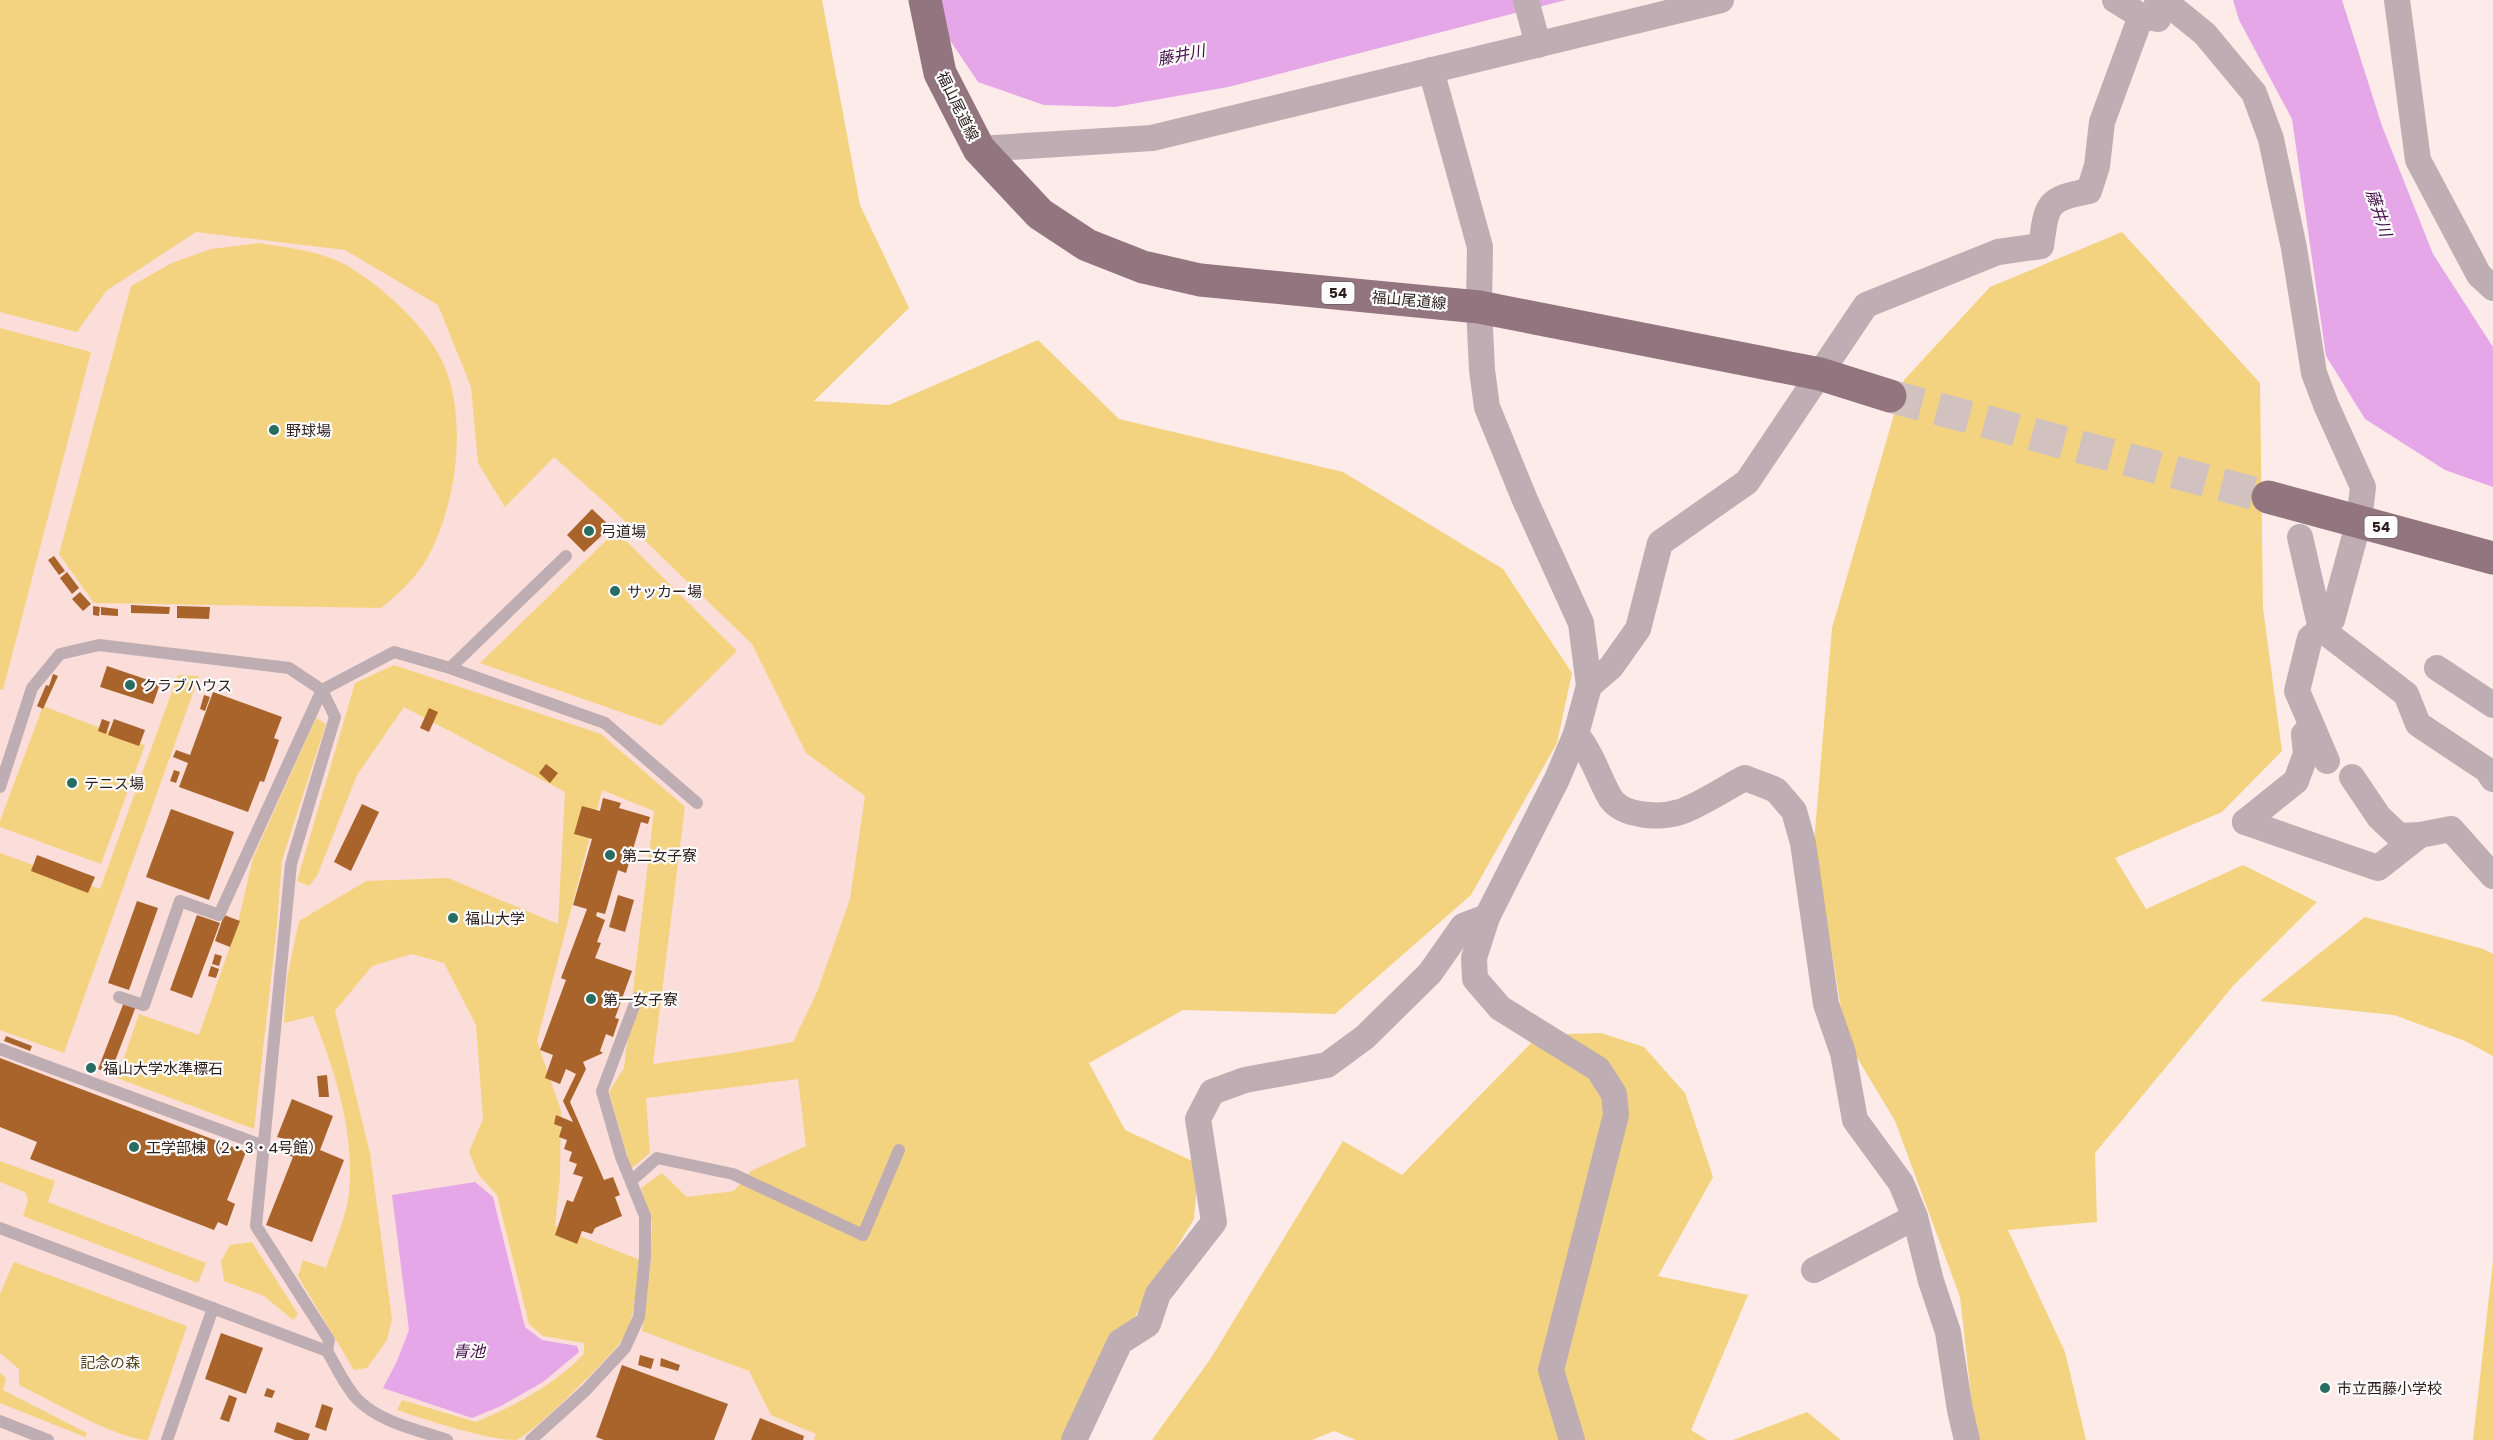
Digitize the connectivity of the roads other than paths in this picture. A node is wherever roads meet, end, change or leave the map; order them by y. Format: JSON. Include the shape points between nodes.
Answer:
{"nodes":[{"id":1,"x":925,"y":0,"type":"edge"},
{"id":2,"x":1526,"y":0,"type":"edge"},
{"id":3,"x":1721,"y":0,"type":"edge"},
{"id":4,"x":2115,"y":0,"type":"edge"},
{"id":5,"x":2397,"y":0,"type":"edge"},
{"id":6,"x":2166,"y":6,"type":"edge"},
{"id":7,"x":1536,"y":38,"type":"junction"},
{"id":8,"x":1431,"y":70,"type":"junction"},
{"id":9,"x":979,"y":149,"type":"junction"},
{"id":10,"x":2493,"y":288,"type":"edge"},
{"id":11,"x":1479,"y":307,"type":"junction"},
{"id":12,"x":1820,"y":374,"type":"junction"},
{"id":13,"x":1890,"y":396,"type":"tunnel mouth"},
{"id":14,"x":2268,"y":497,"type":"tunnel mouth"},
{"id":15,"x":2359,"y":521,"type":"junction"},
{"id":16,"x":2300,"y":537,"type":"dead end"},
{"id":17,"x":566,"y":556,"type":"dead end"},
{"id":18,"x":2493,"y":558,"type":"edge"},
{"id":19,"x":2321,"y":629,"type":"junction"},
{"id":20,"x":2437,"y":668,"type":"dead end"},
{"id":21,"x":450,"y":669,"type":"junction"},
{"id":22,"x":1589,"y":686,"type":"junction"},
{"id":23,"x":322,"y":690,"type":"junction"},
{"id":24,"x":2493,"y":705,"type":"edge"},
{"id":25,"x":2312,"y":727,"type":"junction"},
{"id":26,"x":1576,"y":734,"type":"junction"},
{"id":27,"x":2327,"y":761,"type":"dead end"},
{"id":28,"x":2352,"y":777,"type":"dead end"},
{"id":29,"x":2493,"y":779,"type":"edge"},
{"id":30,"x":0,"y":787,"type":"edge"},
{"id":31,"x":697,"y":803,"type":"dead end"},
{"id":32,"x":2420,"y":835,"type":"junction"},
{"id":33,"x":2493,"y":876,"type":"edge"},
{"id":34,"x":1487,"y":917,"type":"junction"},
{"id":35,"x":118,"y":997,"type":"dead end"},
{"id":36,"x":637,"y":998,"type":"dead end"},
{"id":37,"x":0,"y":1049,"type":"edge"},
{"id":38,"x":264,"y":1146,"type":"junction"},
{"id":39,"x":899,"y":1150,"type":"dead end"},
{"id":40,"x":631,"y":1181,"type":"junction"},
{"id":41,"x":1915,"y":1217,"type":"junction"},
{"id":42,"x":0,"y":1228,"type":"edge"},
{"id":43,"x":1815,"y":1270,"type":"dead end"},
{"id":44,"x":213,"y":1308,"type":"junction"},
{"id":45,"x":327,"y":1351,"type":"junction"},
{"id":46,"x":0,"y":1421,"type":"edge"},
{"id":47,"x":48,"y":1440,"type":"edge"},
{"id":48,"x":167,"y":1440,"type":"edge"},
{"id":49,"x":447,"y":1440,"type":"edge"},
{"id":50,"x":531,"y":1440,"type":"edge"},
{"id":51,"x":1074,"y":1440,"type":"edge"},
{"id":52,"x":1572,"y":1440,"type":"edge"},
{"id":53,"x":1967,"y":1440,"type":"edge"}],
"edges":[{"from":1,"to":9,"type":"main road","name":"福山尾道線","number":"54","via":[[940,73]]},
{"from":2,"to":7,"type":"street"},
{"from":3,"to":7,"type":"street"},
{"from":4,"to":6,"type":"street"},
{"from":5,"to":10,"type":"street","via":[[2418,160],[2479,275]]},
{"from":6,"to":12,"type":"street","via":[[2102,122],[2097,166],[2089,191],[2061,196],[2050,206],[2041,246],[1998,252],[1866,305]]},
{"from":6,"to":15,"type":"street","via":[[2168,22],[2205,34],[2254,93],[2271,139],[2314,373],[2363,488]]},
{"from":7,"to":8,"type":"street"},
{"from":8,"to":9,"type":"street","via":[[1152,138]]},
{"from":8,"to":11,"type":"street","via":[[1480,246]]},
{"from":9,"to":11,"type":"main road","name":"福山尾道線","number":"54","via":[[1040,214],[1087,245],[1143,267],[1200,280]]},
{"from":11,"to":12,"type":"main road","name":"福山尾道線","number":"54"},
{"from":11,"to":22,"type":"street","via":[[1488,407],[1581,622]]},
{"from":12,"to":13,"type":"main road","name":"福山尾道線","number":"54"},
{"from":12,"to":22,"type":"street","via":[[1748,482],[1660,543],[1638,629],[1611,667]]},
{"from":14,"to":15,"type":"main road","number":"54"},
{"from":15,"to":18,"type":"main road","number":"54"},
{"from":15,"to":19,"type":"street","via":[[2332,620]]},
{"from":16,"to":19,"type":"street"},
{"from":17,"to":21,"type":"lane"},
{"from":19,"to":25,"type":"street","via":[[2310,638],[2297,691]]},
{"from":19,"to":29,"type":"street","via":[[2406,694],[2418,724],[2487,770]]},
{"from":20,"to":24,"type":"street"},
{"from":21,"to":23,"type":"lane","via":[[394,652]]},
{"from":21,"to":31,"type":"lane","via":[[605,723]]},
{"from":22,"to":26,"type":"street"},
{"from":23,"to":30,"type":"lane","via":[[289,668],[99,645],[60,654],[32,688]]},
{"from":23,"to":35,"type":"lane","via":[[219,915],[180,901],[144,1005]]},
{"from":23,"to":38,"type":"lane","via":[[335,717],[291,864]]},
{"from":25,"to":27,"type":"street"},
{"from":25,"to":32,"type":"street","via":[[2304,734],[2306,754],[2296,781],[2245,822],[2378,868]]},
{"from":26,"to":34,"type":"street"},
{"from":26,"to":41,"type":"street","via":[[1589,750],[1612,800],[1623,810],[1653,815],[1679,812],[1745,778],[1776,790],[1794,811],[1803,843],[1826,1004],[1843,1053],[1855,1120],[1901,1183]]},
{"from":28,"to":32,"type":"street","via":[[2379,818],[2399,836]]},
{"from":32,"to":33,"type":"street","via":[[2451,829]]},
{"from":34,"to":51,"type":"street","via":[[1463,926],[1430,973],[1365,1037],[1327,1065],[1245,1080],[1212,1092],[1198,1119],[1214,1222],[1158,1294],[1148,1324],[1120,1342]]},
{"from":34,"to":52,"type":"street","via":[[1474,958],[1475,979],[1500,1008],[1598,1069],[1614,1094],[1616,1115],[1611,1137],[1551,1370]]},
{"from":36,"to":40,"type":"lane","via":[[602,1091]]},
{"from":37,"to":38,"type":"lane"},
{"from":38,"to":45,"type":"lane","via":[[256,1226],[329,1340]]},
{"from":39,"to":40,"type":"lane","via":[[863,1235],[733,1174],[657,1158]]},
{"from":40,"to":50,"type":"lane","via":[[645,1216],[639,1317],[625,1348]]},
{"from":41,"to":43,"type":"street"},
{"from":41,"to":53,"type":"street","via":[[1948,1332]]},
{"from":42,"to":44,"type":"lane"},
{"from":44,"to":45,"type":"lane"},
{"from":44,"to":48,"type":"lane"},
{"from":45,"to":49,"type":"lane","via":[[357,1399],[371,1410]]},
{"from":46,"to":47,"type":"lane"}]}
